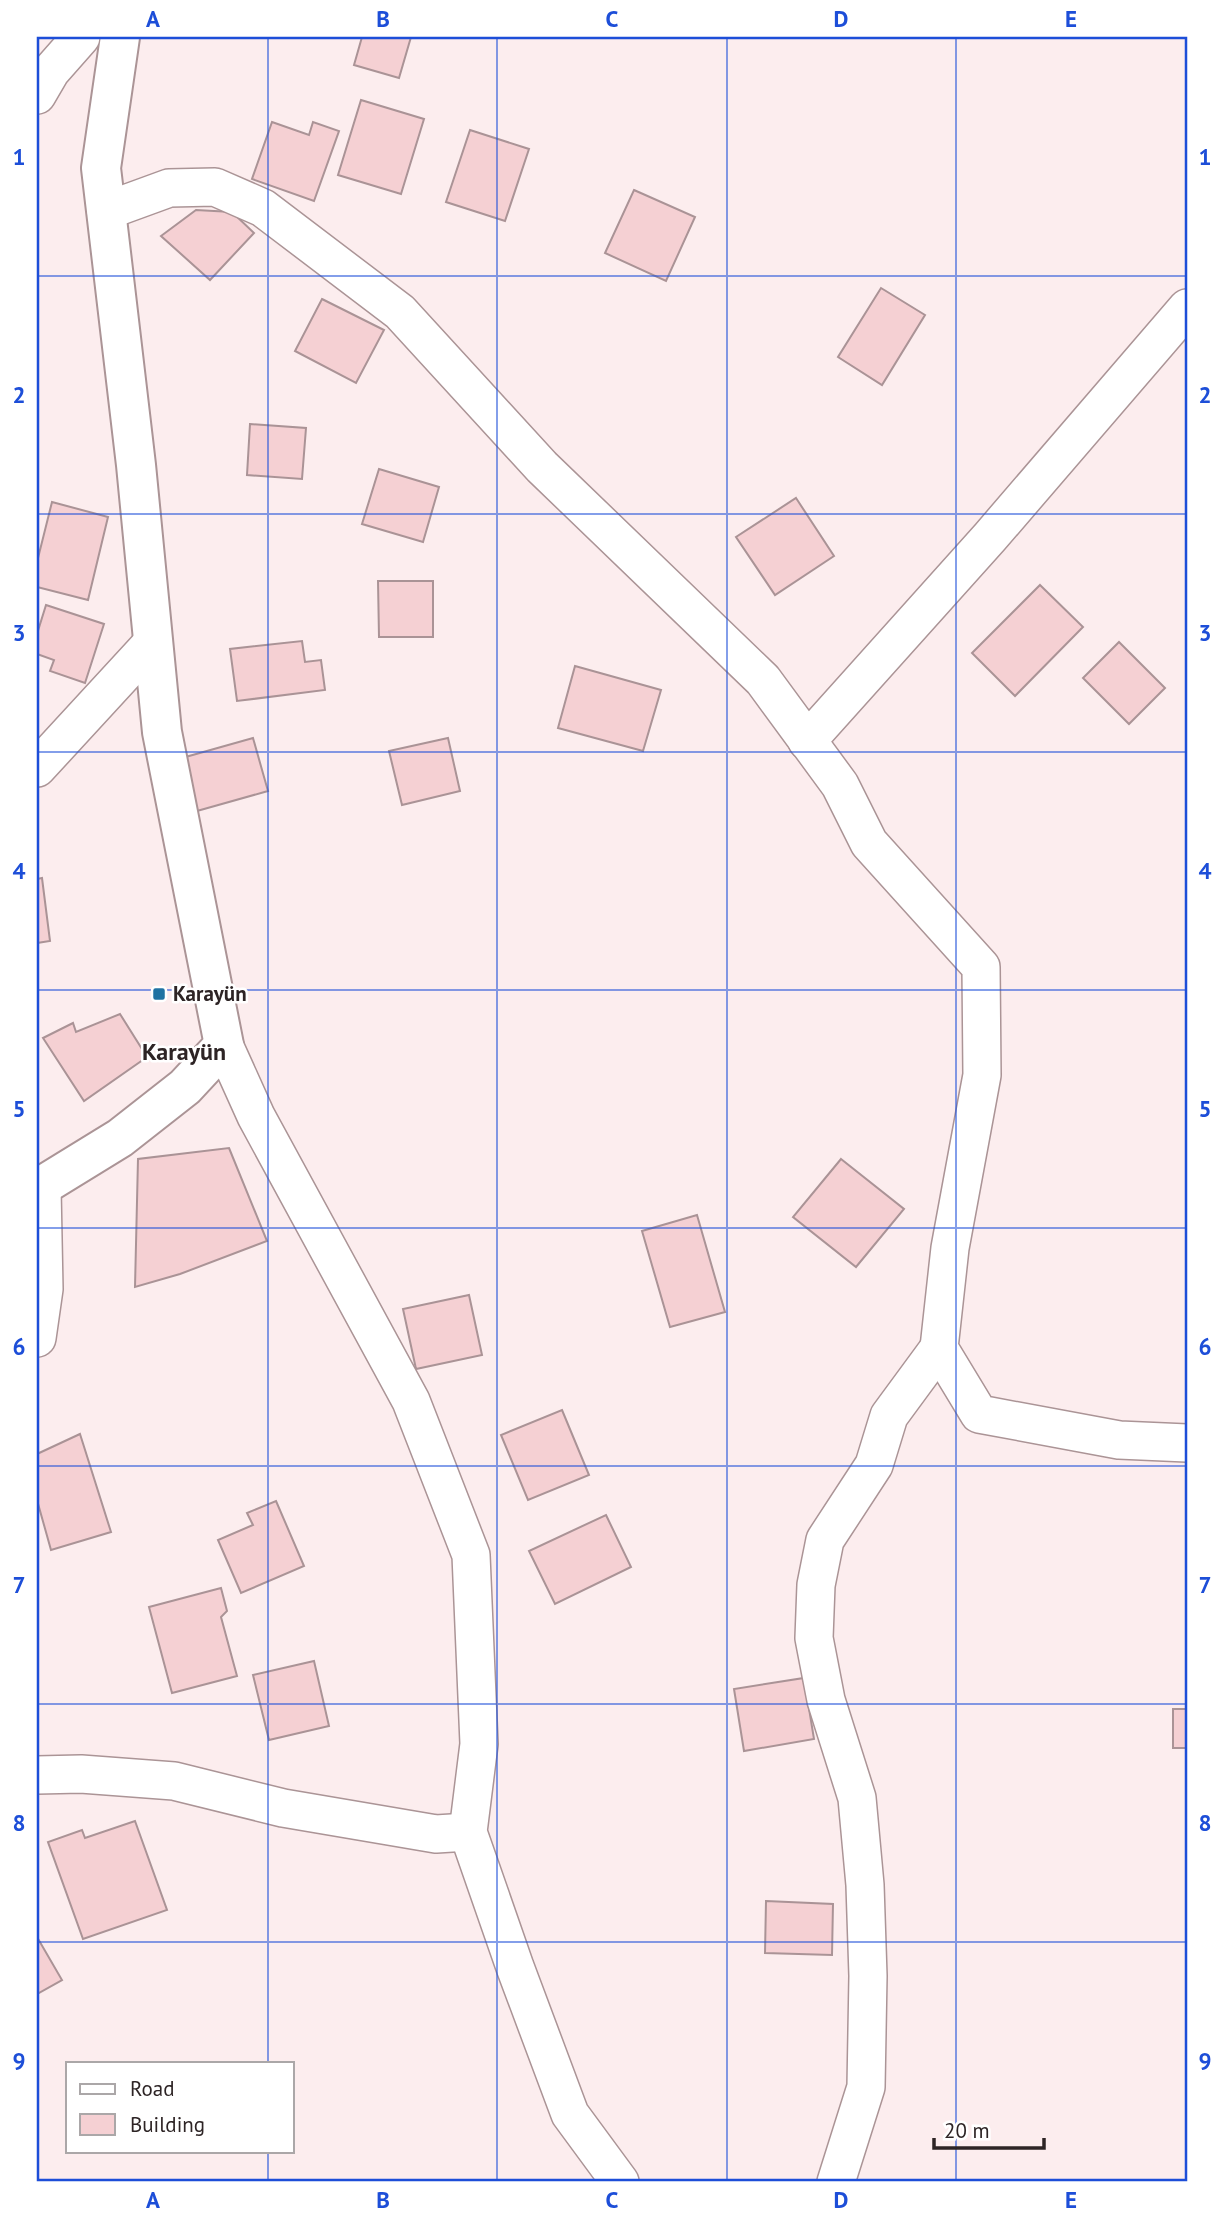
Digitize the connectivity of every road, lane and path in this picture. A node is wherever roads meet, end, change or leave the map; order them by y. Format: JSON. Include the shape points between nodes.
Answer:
{"nodes":[{"id":1,"x":82,"y":37,"type":"edge"},
{"id":2,"x":120,"y":37,"type":"edge"},
{"id":3,"x":37,"y":95,"type":"edge"},
{"id":4,"x":106,"y":211,"type":"junction"},
{"id":5,"x":1187,"y":308,"type":"edge"},
{"id":6,"x":153,"y":642,"type":"junction"},
{"id":7,"x":807,"y":741,"type":"junction"},
{"id":8,"x":37,"y":768,"type":"edge"},
{"id":9,"x":224,"y":1045,"type":"junction"},
{"id":10,"x":39,"y":1189,"type":"edge"},
{"id":11,"x":37,"y":1338,"type":"edge"},
{"id":12,"x":939,"y":1348,"type":"junction"},
{"id":13,"x":1187,"y":1443,"type":"edge"},
{"id":14,"x":37,"y":1775,"type":"edge"},
{"id":15,"x":468,"y":1832,"type":"junction"},
{"id":16,"x":620,"y":2182,"type":"edge"},
{"id":17,"x":835,"y":2182,"type":"edge"}],
"edges":[{"from":1,"to":3,"type":"street","via":[[51,71]]},
{"from":2,"to":4,"type":"street","via":[[101,168]]},
{"from":4,"to":6,"type":"street"},
{"from":4,"to":7,"type":"street","via":[[169,188],[215,187],[263,208],[400,312],[542,467],[762,680]]},
{"from":5,"to":7,"type":"street"},
{"from":6,"to":8,"type":"street"},
{"from":6,"to":9,"type":"street","via":[[162,732]]},
{"from":7,"to":12,"type":"street","via":[[840,785],[869,844],[981,967],[982,1075],[950,1248]]},
{"from":9,"to":10,"type":"street","via":[[185,1087],[120,1139]]},
{"from":9,"to":15,"type":"street","via":[[256,1116],[411,1401],[471,1555],[479,1744]]},
{"from":10,"to":11,"type":"street","via":[[44,1289]]},
{"from":12,"to":13,"type":"street","via":[[979,1414],[1119,1440]]},
{"from":12,"to":17,"type":"street","via":[[889,1416],[873,1465],[825,1540],[816,1585],[814,1638],[826,1700],[857,1798],[868,1976],[866,2087]]},
{"from":14,"to":15,"type":"street","via":[[174,1780],[295,1810],[436,1834]]},
{"from":15,"to":16,"type":"street","via":[[570,2114]]}]}
